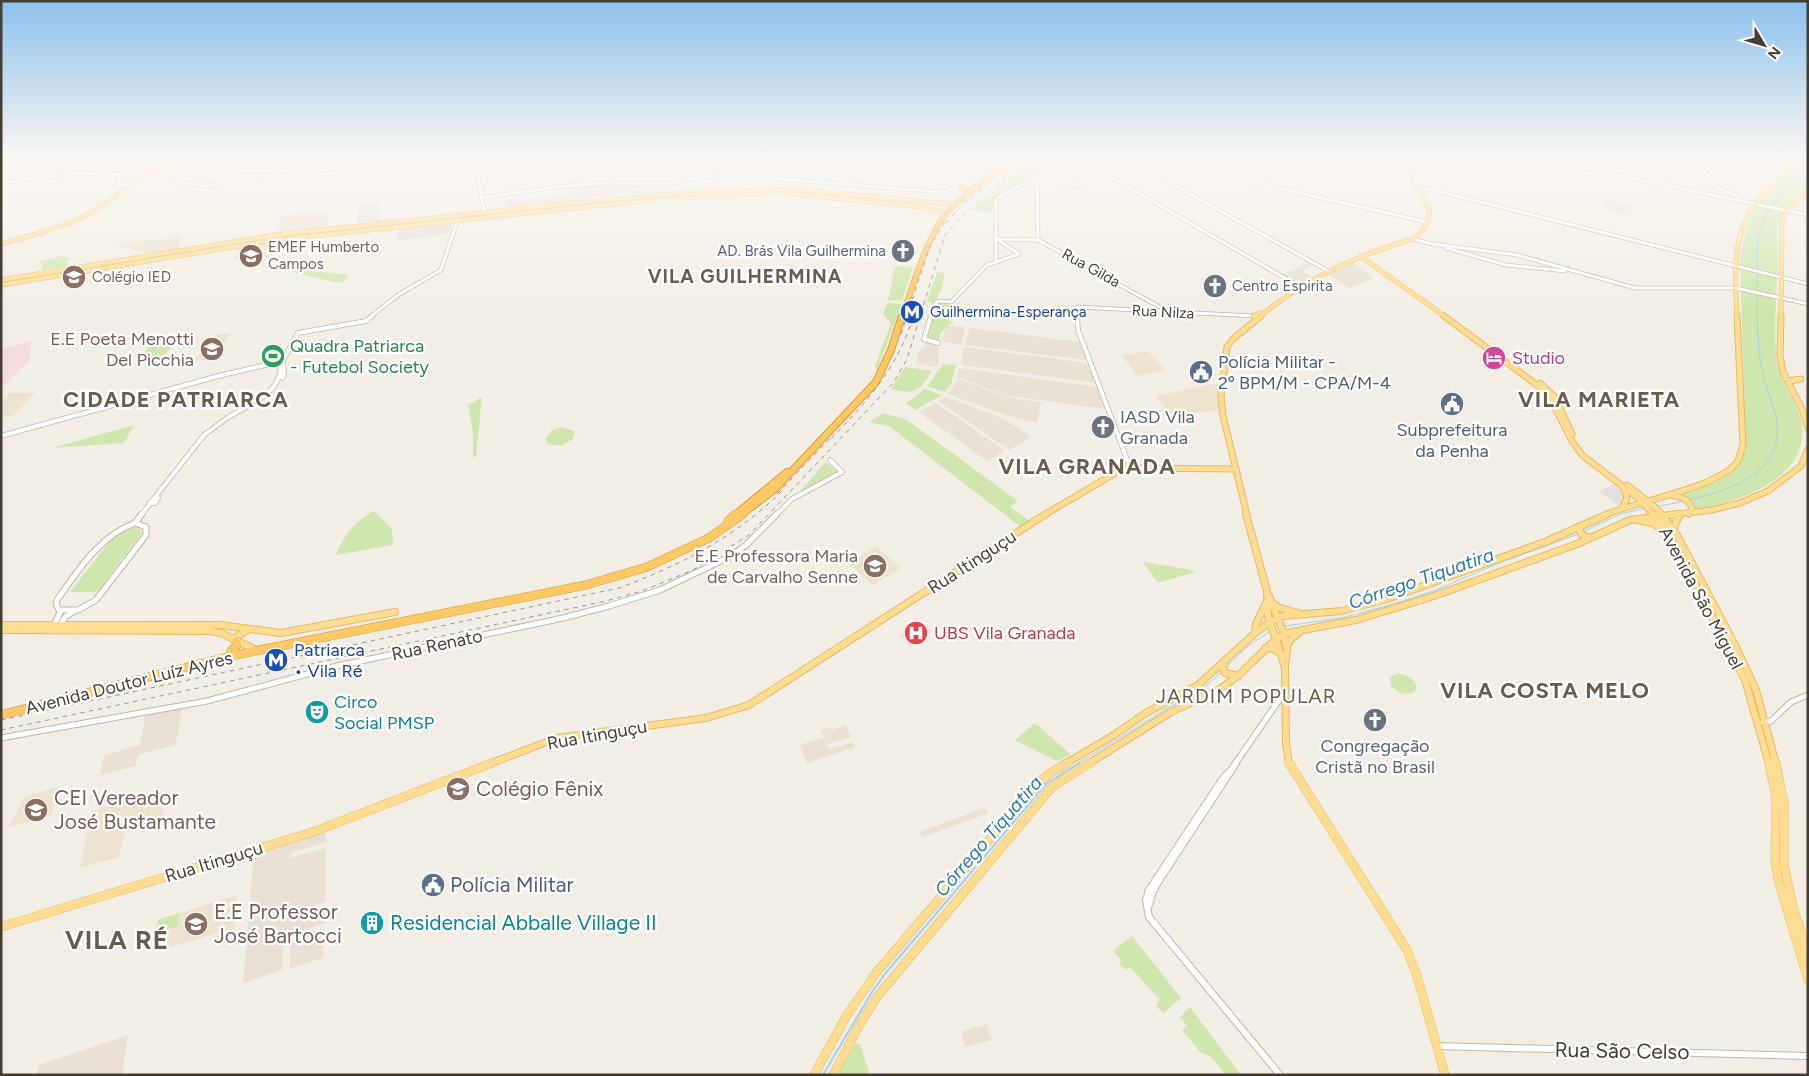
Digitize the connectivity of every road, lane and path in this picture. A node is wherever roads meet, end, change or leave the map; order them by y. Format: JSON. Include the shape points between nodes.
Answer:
{"nodes":[{"id":1,"x":91,"y":209,"type":"edge"},
{"id":2,"x":96,"y":209,"type":"edge"},
{"id":3,"x":514,"y":209,"type":"edge"},
{"id":4,"x":555,"y":209,"type":"edge"},
{"id":5,"x":948,"y":209,"type":"joint"},
{"id":6,"x":996,"y":209,"type":"edge"},
{"id":7,"x":1037,"y":209,"type":"edge"},
{"id":8,"x":1166,"y":209,"type":"edge"},
{"id":9,"x":1217,"y":209,"type":"edge"},
{"id":10,"x":1371,"y":209,"type":"edge"},
{"id":11,"x":1429,"y":209,"type":"edge"},
{"id":12,"x":1510,"y":209,"type":"edge"},
{"id":13,"x":1751,"y":209,"type":"edge"},
{"id":14,"x":1783,"y":209,"type":"edge"},
{"id":15,"x":1787,"y":210,"type":"junction"},
{"id":16,"x":484,"y":212,"type":"joint"},
{"id":17,"x":1808,"y":215,"type":"edge"},
{"id":18,"x":458,"y":218,"type":"junction"},
{"id":19,"x":1427,"y":222,"type":"junction"},
{"id":20,"x":236,"y":238,"type":"dead end"},
{"id":21,"x":249,"y":239,"type":"junction"},
{"id":22,"x":996,"y":239,"type":"junction"},
{"id":23,"x":1413,"y":239,"type":"junction"},
{"id":24,"x":1038,"y":240,"type":"junction"},
{"id":25,"x":1,"y":243,"type":"edge"},
{"id":26,"x":1434,"y":244,"type":"junction"},
{"id":27,"x":1364,"y":256,"type":"junction"},
{"id":28,"x":996,"y":262,"type":"junction"},
{"id":29,"x":1550,"y":264,"type":"junction"},
{"id":30,"x":1735,"y":265,"type":"junction"},
{"id":31,"x":1550,"y":269,"type":"junction"},
{"id":32,"x":1330,"y":272,"type":"junction"},
{"id":33,"x":1579,"y":272,"type":"junction"},
{"id":34,"x":1780,"y":276,"type":"junction"},
{"id":35,"x":1,"y":280,"type":"edge"},
{"id":36,"x":1808,"y":284,"type":"edge"},
{"id":37,"x":1,"y":285,"type":"edge"},
{"id":38,"x":1302,"y":288,"type":"junction"},
{"id":39,"x":1736,"y":288,"type":"junction"},
{"id":40,"x":1781,"y":298,"type":"junction"},
{"id":41,"x":1155,"y":303,"type":"junction"},
{"id":42,"x":1808,"y":304,"type":"edge"},
{"id":43,"x":1151,"y":311,"type":"junction"},
{"id":44,"x":1169,"y":312,"type":"junction"},
{"id":45,"x":1254,"y":317,"type":"junction"},
{"id":46,"x":354,"y":318,"type":"dead end"},
{"id":47,"x":351,"y":324,"type":"junction"},
{"id":48,"x":938,"y":342,"type":"dead end"},
{"id":49,"x":1496,"y":353,"type":"junction"},
{"id":50,"x":284,"y":361,"type":"junction"},
{"id":51,"x":1801,"y":380,"type":"dead end"},
{"id":52,"x":1788,"y":381,"type":"junction"},
{"id":53,"x":1808,"y":428,"type":"edge"},
{"id":54,"x":1,"y":436,"type":"edge"},
{"id":55,"x":1808,"y":450,"type":"edge"},
{"id":56,"x":830,"y":460,"type":"dead end"},
{"id":57,"x":1129,"y":465,"type":"junction"},
{"id":58,"x":1234,"y":469,"type":"junction"},
{"id":59,"x":1622,"y":486,"type":"junction"},
{"id":60,"x":766,"y":489,"type":"junction"},
{"id":61,"x":1640,"y":494,"type":"junction"},
{"id":62,"x":1665,"y":495,"type":"junction"},
{"id":63,"x":1658,"y":497,"type":"junction"},
{"id":64,"x":760,"y":502,"type":"junction"},
{"id":65,"x":1649,"y":505,"type":"junction"},
{"id":66,"x":1622,"y":508,"type":"junction"},
{"id":67,"x":1680,"y":514,"type":"junction"},
{"id":68,"x":1689,"y":514,"type":"junction"},
{"id":69,"x":1663,"y":515,"type":"junction"},
{"id":70,"x":1656,"y":516,"type":"junction"},
{"id":71,"x":1630,"y":520,"type":"junction"},
{"id":72,"x":136,"y":523,"type":"junction"},
{"id":73,"x":1580,"y":531,"type":"junction"},
{"id":74,"x":1671,"y":531,"type":"junction"},
{"id":75,"x":1589,"y":538,"type":"junction"},
{"id":76,"x":1468,"y":576,"type":"junction"},
{"id":77,"x":1269,"y":602,"type":"junction"},
{"id":78,"x":75,"y":610,"type":"junction"},
{"id":79,"x":61,"y":611,"type":"junction"},
{"id":80,"x":395,"y":612,"type":"dead end"},
{"id":81,"x":1302,"y":614,"type":"junction"},
{"id":82,"x":1331,"y":618,"type":"junction"},
{"id":83,"x":1279,"y":619,"type":"junction"},
{"id":84,"x":1270,"y":623,"type":"junction"},
{"id":85,"x":221,"y":625,"type":"junction"},
{"id":86,"x":1,"y":626,"type":"edge"},
{"id":87,"x":56,"y":627,"type":"junction"},
{"id":88,"x":1308,"y":628,"type":"junction"},
{"id":89,"x":1,"y":630,"type":"edge"},
{"id":90,"x":248,"y":630,"type":"junction"},
{"id":91,"x":210,"y":631,"type":"junction"},
{"id":92,"x":1255,"y":633,"type":"junction"},
{"id":93,"x":1284,"y":633,"type":"junction"},
{"id":94,"x":1276,"y":638,"type":"junction"},
{"id":95,"x":235,"y":640,"type":"junction"},
{"id":96,"x":1265,"y":648,"type":"junction"},
{"id":97,"x":253,"y":649,"type":"junction"},
{"id":98,"x":1286,"y":649,"type":"junction"},
{"id":99,"x":231,"y":651,"type":"junction"},
{"id":100,"x":1281,"y":654,"type":"junction"},
{"id":101,"x":1225,"y":663,"type":"junction"},
{"id":102,"x":1285,"y":667,"type":"junction"},
{"id":103,"x":1236,"y":676,"type":"junction"},
{"id":104,"x":1285,"y":692,"type":"junction"},
{"id":105,"x":1808,"y":696,"type":"edge"},
{"id":106,"x":1,"y":711,"type":"edge"},
{"id":107,"x":1,"y":715,"type":"edge"},
{"id":108,"x":1762,"y":722,"type":"junction"},
{"id":109,"x":1,"y":738,"type":"edge"},
{"id":110,"x":1080,"y":761,"type":"junction"},
{"id":111,"x":1,"y":927,"type":"edge"},
{"id":112,"x":1808,"y":953,"type":"edge"},
{"id":113,"x":1808,"y":980,"type":"edge"},
{"id":114,"x":1437,"y":1046,"type":"junction"},
{"id":115,"x":1808,"y":1056,"type":"edge"},
{"id":116,"x":814,"y":1075,"type":"edge"},
{"id":117,"x":833,"y":1075,"type":"edge"},
{"id":118,"x":1280,"y":1075,"type":"edge"},
{"id":119,"x":1445,"y":1075,"type":"edge"}],
"edges":[{"from":1,"to":25,"type":"main road","via":[[76,218]]},
{"from":2,"to":25,"type":"main road","via":[[49,230]]},
{"from":3,"to":16,"type":"main road"},
{"from":4,"to":18,"type":"main road"},
{"from":5,"to":60,"type":"highway","via":[[927,236],[877,374],[809,450]]},
{"from":5,"to":64,"type":"highway","via":[[927,247],[891,350],[876,382],[786,479]]},
{"from":6,"to":22,"type":"street"},
{"from":7,"to":24,"type":"street"},
{"from":8,"to":38,"type":"street"},
{"from":9,"to":32,"type":"street"},
{"from":10,"to":19,"type":"street"},
{"from":11,"to":19,"type":"main road"},
{"from":12,"to":30,"type":"street"},
{"from":13,"to":30,"type":"main road","via":[[1742,229]]},
{"from":14,"to":15,"type":"street"},
{"from":15,"to":17,"type":"street"},
{"from":15,"to":34,"type":"main road","via":[[1780,230]]},
{"from":16,"to":18,"type":"main road"},
{"from":18,"to":21,"type":"main road"},
{"from":18,"to":37,"type":"main road","via":[[256,242]]},
{"from":18,"to":47,"type":"street","via":[[441,270],[398,295],[366,321]]},
{"from":19,"to":23,"type":"main road"},
{"from":20,"to":21,"type":"main road"},
{"from":21,"to":35,"type":"main road"},
{"from":22,"to":24,"type":"street"},
{"from":22,"to":28,"type":"street"},
{"from":22,"to":28,"type":"street","via":[[1019,254]]},
{"from":23,"to":26,"type":"street"},
{"from":23,"to":27,"type":"main road"},
{"from":24,"to":41,"type":"street","name":"Rua Gilda"},
{"from":26,"to":29,"type":"street","via":[[1510,254]]},
{"from":26,"to":31,"type":"street","via":[[1506,265]]},
{"from":27,"to":32,"type":"main road"},
{"from":27,"to":49,"type":"main road","name":"Avenida São Miguel"},
{"from":27,"to":49,"type":"main road","name":"Avenida São Miguel"},
{"from":28,"to":48,"type":"street","via":[[986,266],[951,302],[936,302],[924,339]]},
{"from":29,"to":31,"type":"street"},
{"from":29,"to":33,"type":"street"},
{"from":30,"to":34,"type":"street"},
{"from":30,"to":39,"type":"main road"},
{"from":31,"to":33,"type":"street"},
{"from":32,"to":38,"type":"main road"},
{"from":33,"to":39,"type":"street","via":[[1641,288]]},
{"from":34,"to":36,"type":"street"},
{"from":34,"to":40,"type":"main road"},
{"from":38,"to":45,"type":"main road"},
{"from":39,"to":40,"type":"street"},
{"from":39,"to":62,"type":"main road","via":[[1742,453],[1724,474]]},
{"from":40,"to":42,"type":"street"},
{"from":40,"to":52,"type":"main road","via":[[1780,356]]},
{"from":41,"to":43,"type":"street"},
{"from":41,"to":44,"type":"street","name":"Rua Gilda"},
{"from":43,"to":44,"type":"street","name":"Rua Nilza"},
{"from":43,"to":57,"type":"street","name":"Rua Nilza","via":[[1077,307],[1078,330]]},
{"from":44,"to":45,"type":"street","name":"Rua Nilza"},
{"from":45,"to":58,"type":"main road","via":[[1230,343],[1225,361],[1221,401]]},
{"from":46,"to":47,"type":"street"},
{"from":47,"to":50,"type":"street","via":[[298,334]]},
{"from":49,"to":59,"type":"main road","name":"Avenida São Miguel","via":[[1546,393],[1582,455]]},
{"from":49,"to":61,"type":"main road","name":"Avenida São Miguel","via":[[1550,392],[1577,442],[1590,458]]},
{"from":50,"to":54,"type":"street","via":[[216,376]]},
{"from":50,"to":72,"type":"street","via":[[284,374],[276,388],[213,430]]},
{"from":51,"to":52,"type":"main road"},
{"from":52,"to":53,"type":"main road"},
{"from":55,"to":68,"type":"main road","via":[[1801,466],[1768,491],[1732,505]]},
{"from":56,"to":109,"type":"street","name":"Rua Renato","via":[[842,472],[787,504],[745,546],[660,590],[563,618],[326,669],[207,701]]},
{"from":57,"to":58,"type":"main road"},
{"from":57,"to":111,"type":"main road","name":"Rua Itinguçu","via":[[1048,513],[749,705],[706,718],[557,738],[319,830]]},
{"from":58,"to":77,"type":"main road"},
{"from":59,"to":65,"type":"main road","name":"Avenida São Miguel"},
{"from":59,"to":66,"type":"main road","via":[[1627,498]]},
{"from":60,"to":64,"type":"highway","via":[[768,492]]},
{"from":60,"to":97,"type":"highway","via":[[728,521],[690,544],[616,574]]},
{"from":61,"to":63,"type":"main road"},
{"from":61,"to":65,"type":"main road","name":"Avenida São Miguel"},
{"from":62,"to":63,"type":"main road"},
{"from":62,"to":68,"type":"main road","via":[[1689,502],[1692,508]]},
{"from":63,"to":65,"type":"main road"},
{"from":64,"to":97,"type":"highway","via":[[694,546],[610,579]]},
{"from":65,"to":66,"type":"main road"},
{"from":65,"to":69,"type":"main road","name":"Avenida São Miguel"},
{"from":65,"to":70,"type":"main road","name":"Avenida São Miguel"},
{"from":66,"to":73,"type":"main road"},
{"from":67,"to":68,"type":"main road"},
{"from":67,"to":69,"type":"main road"},
{"from":67,"to":74,"type":"main road"},
{"from":69,"to":70,"type":"main road"},
{"from":69,"to":74,"type":"main road","name":"Avenida São Miguel"},
{"from":70,"to":71,"type":"main road"},
{"from":70,"to":74,"type":"main road","name":"Avenida São Miguel"},
{"from":71,"to":74,"type":"main road","via":[[1653,523]]},
{"from":71,"to":75,"type":"main road"},
{"from":72,"to":78,"type":"street","via":[[145,526],[147,532],[138,547],[99,597],[92,604]]},
{"from":72,"to":79,"type":"street","via":[[120,528],[105,540],[57,600]]},
{"from":73,"to":75,"type":"main road"},
{"from":73,"to":76,"type":"main road","via":[[1545,542]]},
{"from":74,"to":108,"type":"main road","name":"Avenida São Miguel","via":[[1741,672]]},
{"from":75,"to":76,"type":"main road"},
{"from":76,"to":82,"type":"main road","via":[[1342,611]]},
{"from":76,"to":82,"type":"main road","via":[[1417,601],[1356,620]]},
{"from":77,"to":81,"type":"main road"},
{"from":77,"to":83,"type":"main road"},
{"from":77,"to":84,"type":"main road"},
{"from":77,"to":92,"type":"main road","via":[[1256,624]]},
{"from":78,"to":79,"type":"street"},
{"from":78,"to":87,"type":"street"},
{"from":79,"to":87,"type":"street"},
{"from":80,"to":90,"type":"main road","via":[[281,634]]},
{"from":81,"to":82,"type":"main road"},
{"from":81,"to":83,"type":"main road"},
{"from":82,"to":88,"type":"main road"},
{"from":83,"to":84,"type":"main road"},
{"from":83,"to":93,"type":"main road"},
{"from":84,"to":92,"type":"main road"},
{"from":84,"to":94,"type":"main road"},
{"from":85,"to":87,"type":"main road"},
{"from":85,"to":90,"type":"main road"},
{"from":85,"to":91,"type":"main road"},
{"from":86,"to":87,"type":"main road"},
{"from":87,"to":89,"type":"main road"},
{"from":87,"to":91,"type":"main road"},
{"from":88,"to":93,"type":"main road"},
{"from":88,"to":98,"type":"main road","via":[[1294,636]]},
{"from":90,"to":95,"type":"main road"},
{"from":91,"to":95,"type":"main road"},
{"from":92,"to":101,"type":"main road"},
{"from":93,"to":94,"type":"main road"},
{"from":93,"to":98,"type":"main road"},
{"from":94,"to":96,"type":"main road"},
{"from":94,"to":100,"type":"main road"},
{"from":95,"to":97,"type":"main road"},
{"from":95,"to":99,"type":"highway","via":[[236,645]]},
{"from":96,"to":100,"type":"main road"},
{"from":96,"to":103,"type":"main road"},
{"from":97,"to":99,"type":"highway","name":"Avenida Doutor Luíz Ayres"},
{"from":97,"to":107,"type":"highway","name":"Avenida Doutor Luíz Ayres"},
{"from":98,"to":102,"type":"main road"},
{"from":99,"to":106,"type":"highway","name":"Avenida Doutor Luíz Ayres"},
{"from":100,"to":102,"type":"main road"},
{"from":101,"to":103,"type":"main road","via":[[1225,673]]},
{"from":101,"to":110,"type":"main road","via":[[1198,685],[1146,713]]},
{"from":102,"to":104,"type":"main road"},
{"from":103,"to":110,"type":"main road","via":[[1220,689]]},
{"from":104,"to":114,"type":"main road","via":[[1290,766],[1407,950]]},
{"from":104,"to":118,"type":"street","via":[[1156,886],[1148,909],[1149,917]]},
{"from":105,"to":108,"type":"street","via":[[1791,702],[1775,717]]},
{"from":108,"to":112,"type":"main road","name":"Avenida São Miguel","via":[[1782,787],[1786,879]]},
{"from":108,"to":113,"type":"main road","name":"Avenida São Miguel","via":[[1776,798],[1774,845],[1778,880]]},
{"from":110,"to":116,"type":"main road","via":[[1050,773],[1036,785],[876,973],[847,1015]]},
{"from":110,"to":117,"type":"main road","via":[[1046,793],[888,983],[864,1018]]},
{"from":114,"to":115,"type":"street","name":"Rua São Celso"},
{"from":114,"to":119,"type":"main road"}]}
